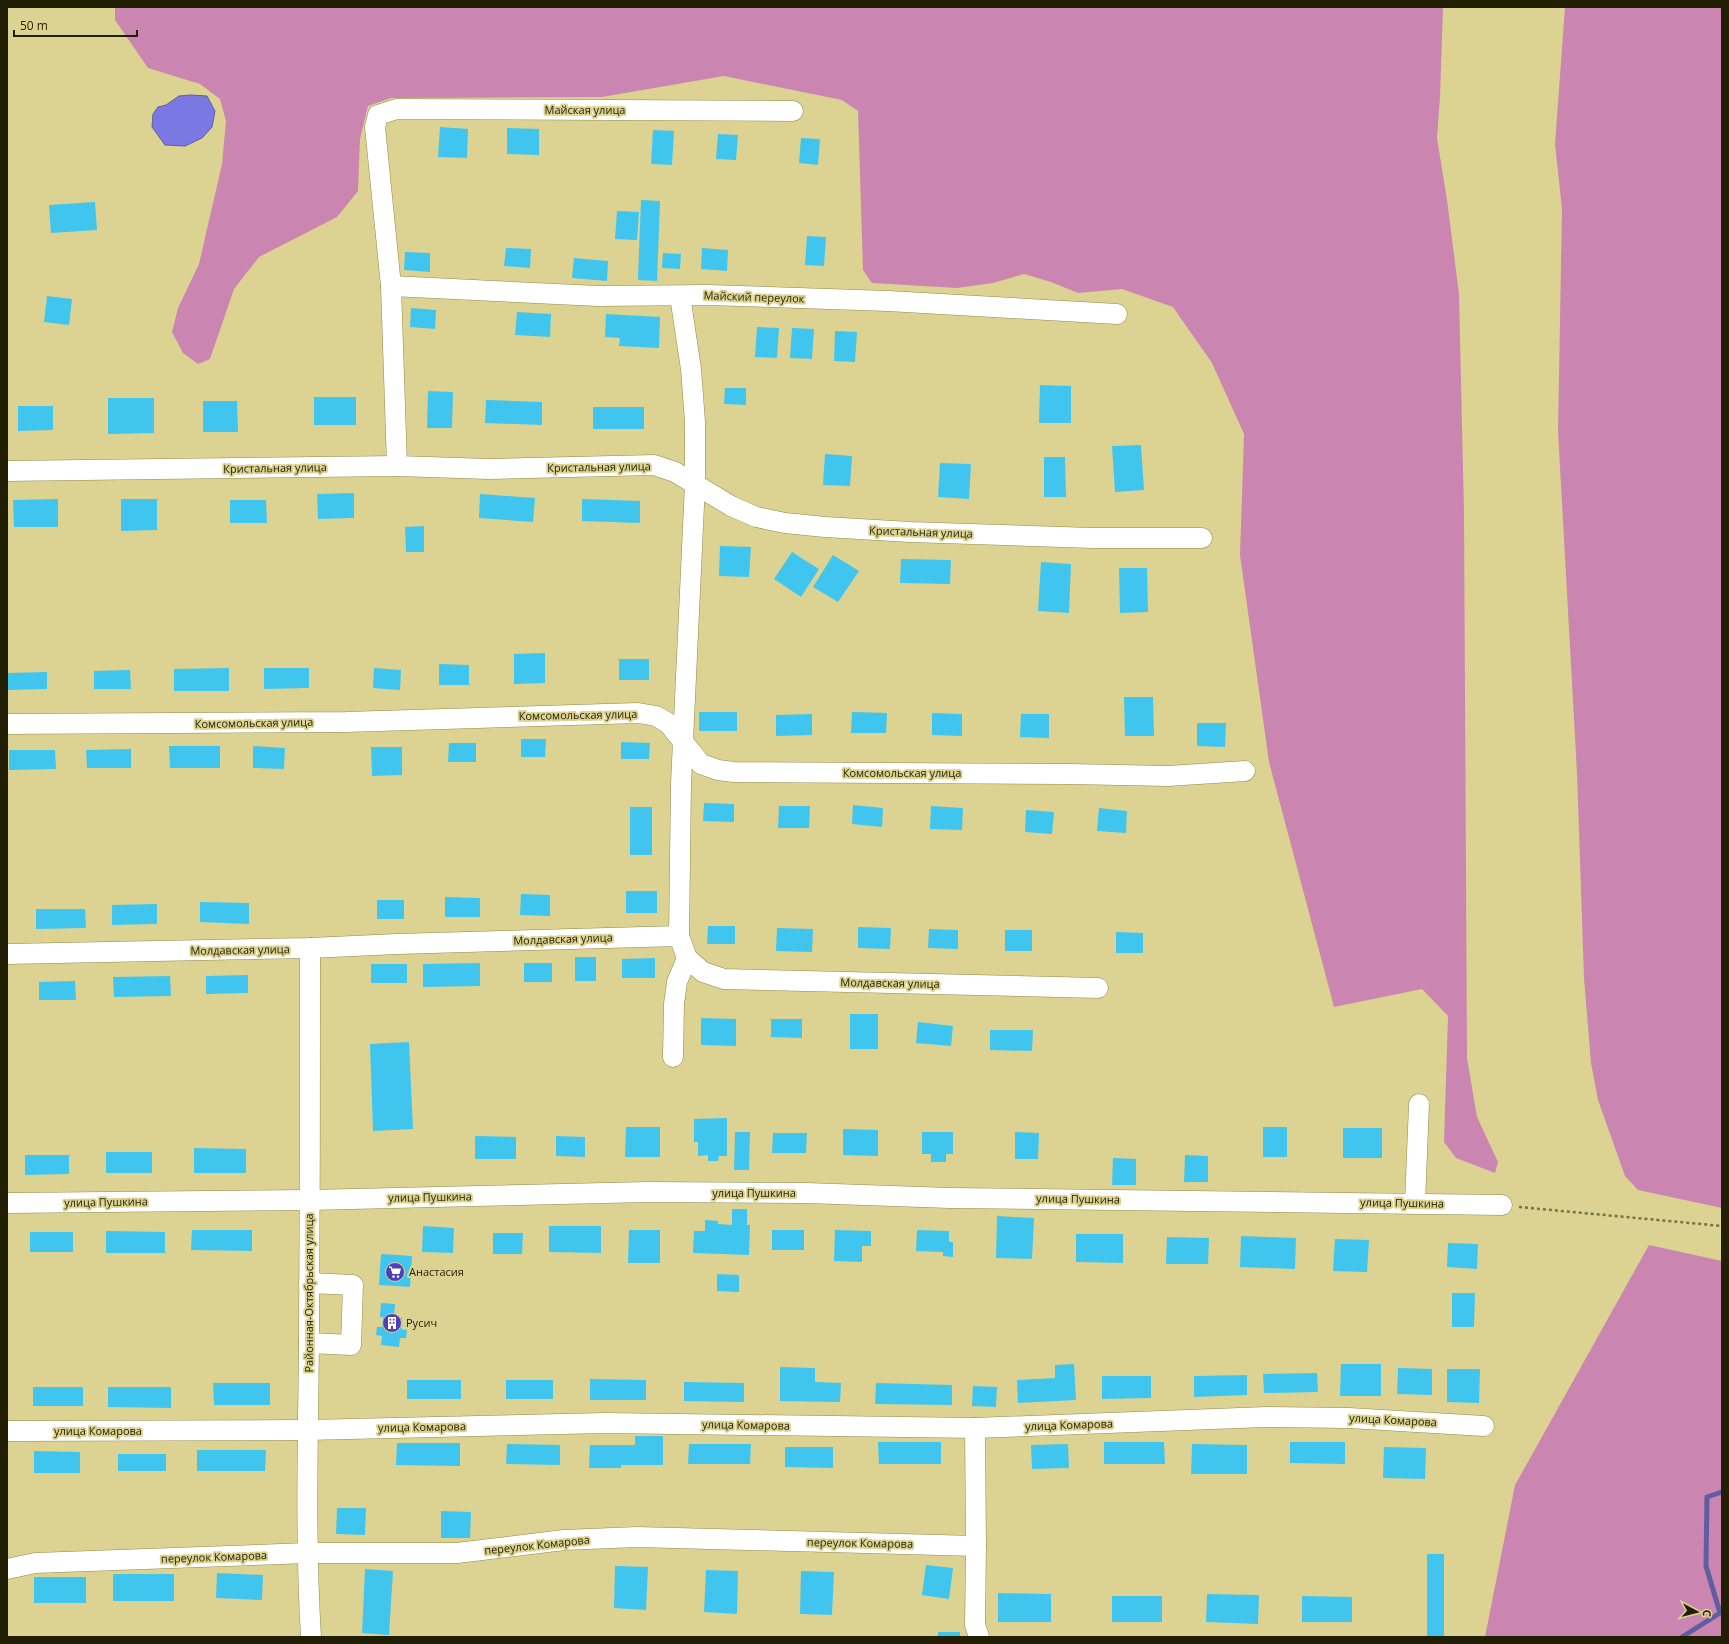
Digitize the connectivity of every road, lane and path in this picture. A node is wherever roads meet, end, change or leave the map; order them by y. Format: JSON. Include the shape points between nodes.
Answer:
{"nodes":[{"id":1,"x":793,"y":111,"type":"dead end"},
{"id":2,"x":391,"y":286,"type":"junction"},
{"id":3,"x":680,"y":296,"type":"junction"},
{"id":4,"x":1117,"y":314,"type":"dead end"},
{"id":5,"x":397,"y":466,"type":"junction"},
{"id":6,"x":7,"y":471,"type":"edge"},
{"id":7,"x":694,"y":484,"type":"junction"},
{"id":8,"x":1202,"y":538,"type":"dead end"},
{"id":9,"x":7,"y":724,"type":"edge"},
{"id":10,"x":684,"y":744,"type":"junction"},
{"id":11,"x":701,"y":764,"type":"junction"},
{"id":12,"x":1245,"y":770,"type":"dead end"},
{"id":13,"x":681,"y":784,"type":"junction"},
{"id":14,"x":679,"y":936,"type":"junction"},
{"id":15,"x":310,"y":948,"type":"junction"},
{"id":16,"x":7,"y":954,"type":"edge"},
{"id":17,"x":686,"y":958,"type":"junction"},
{"id":18,"x":1098,"y":988,"type":"dead end"},
{"id":19,"x":672,"y":1057,"type":"dead end"},
{"id":20,"x":1419,"y":1104,"type":"dead end"},
{"id":21,"x":310,"y":1200,"type":"junction"},
{"id":22,"x":7,"y":1203,"type":"edge"},
{"id":23,"x":1415,"y":1203,"type":"junction"},
{"id":24,"x":1502,"y":1205,"type":"joint"},
{"id":25,"x":1722,"y":1226,"type":"edge"},
{"id":26,"x":309,"y":1283,"type":"junction"},
{"id":27,"x":309,"y":1343,"type":"junction"},
{"id":28,"x":1484,"y":1426,"type":"dead end"},
{"id":29,"x":975,"y":1428,"type":"junction"},
{"id":30,"x":307,"y":1430,"type":"junction"},
{"id":31,"x":7,"y":1431,"type":"edge"},
{"id":32,"x":976,"y":1546,"type":"junction"},
{"id":33,"x":308,"y":1553,"type":"junction"},
{"id":34,"x":7,"y":1569,"type":"edge"},
{"id":35,"x":311,"y":1637,"type":"edge"},
{"id":36,"x":979,"y":1637,"type":"edge"}],
"edges":[{"from":1,"to":2,"type":"street","name":"Майская улица","via":[[397,109],[378,115],[375,127]]},
{"from":2,"to":3,"type":"street","name":"Майский переулок","via":[[598,296]]},
{"from":2,"to":5,"type":"street"},
{"from":3,"to":4,"type":"street","name":"Майский переулок","via":[[888,301]]},
{"from":3,"to":7,"type":"street","via":[[691,369],[695,422]]},
{"from":5,"to":6,"type":"street","name":"Кристальная улица"},
{"from":5,"to":7,"type":"street","name":"Кристальная улица","via":[[489,469],[654,465],[675,472]]},
{"from":7,"to":8,"type":"street","name":"Кристальная улица","via":[[731,506],[756,517],[785,523],[910,532]]},
{"from":7,"to":10,"type":"street"},
{"from":9,"to":10,"type":"street","name":"Комсомольская улица","via":[[346,722],[638,713],[656,716],[668,723]]},
{"from":10,"to":11,"type":"street","name":"Комсомольская улица"},
{"from":10,"to":13,"type":"street"},
{"from":11,"to":12,"type":"street","name":"Комсомольская улица","via":[[718,770],[742,772],[1168,776]]},
{"from":11,"to":13,"type":"street"},
{"from":13,"to":14,"type":"street"},
{"from":14,"to":15,"type":"street","name":"Молдавская улица"},
{"from":14,"to":17,"type":"street"},
{"from":15,"to":16,"type":"street","name":"Молдавская улица"},
{"from":15,"to":21,"type":"street","name":"Районная-Октябрьская улица"},
{"from":17,"to":18,"type":"street","name":"Молдавская улица","via":[[703,972],[724,979]]},
{"from":17,"to":19,"type":"street","via":[[677,982]]},
{"from":20,"to":23,"type":"street"},
{"from":21,"to":22,"type":"street","name":"улица Пушкина"},
{"from":21,"to":23,"type":"street","name":"улица Пушкина","via":[[640,1192]]},
{"from":21,"to":26,"type":"street","name":"Районная-Октябрьская улица"},
{"from":23,"to":24,"type":"street","name":"улица Пушкина"},
{"from":24,"to":25,"type":"path"},
{"from":26,"to":27,"type":"street","name":"Районная-Октябрьская улица"},
{"from":26,"to":27,"type":"street","via":[[353,1285],[351,1345]]},
{"from":27,"to":30,"type":"street","name":"Районная-Октябрьская улица"},
{"from":28,"to":29,"type":"street","name":"улица Комарова","via":[[1349,1418],[1266,1417]]},
{"from":29,"to":30,"type":"street","name":"улица Комарова","via":[[605,1424]]},
{"from":29,"to":32,"type":"street"},
{"from":30,"to":31,"type":"street","name":"улица Комарова"},
{"from":30,"to":33,"type":"street","name":"Районная-Октябрьская улица"},
{"from":32,"to":33,"type":"street","name":"переулок Комарова","via":[[637,1537],[556,1541],[457,1553]]},
{"from":32,"to":36,"type":"street","via":[[975,1625]]},
{"from":33,"to":34,"type":"street","name":"переулок Комарова","via":[[35,1563]]},
{"from":33,"to":35,"type":"street","name":"Районная-Октябрьская улица"}]}
